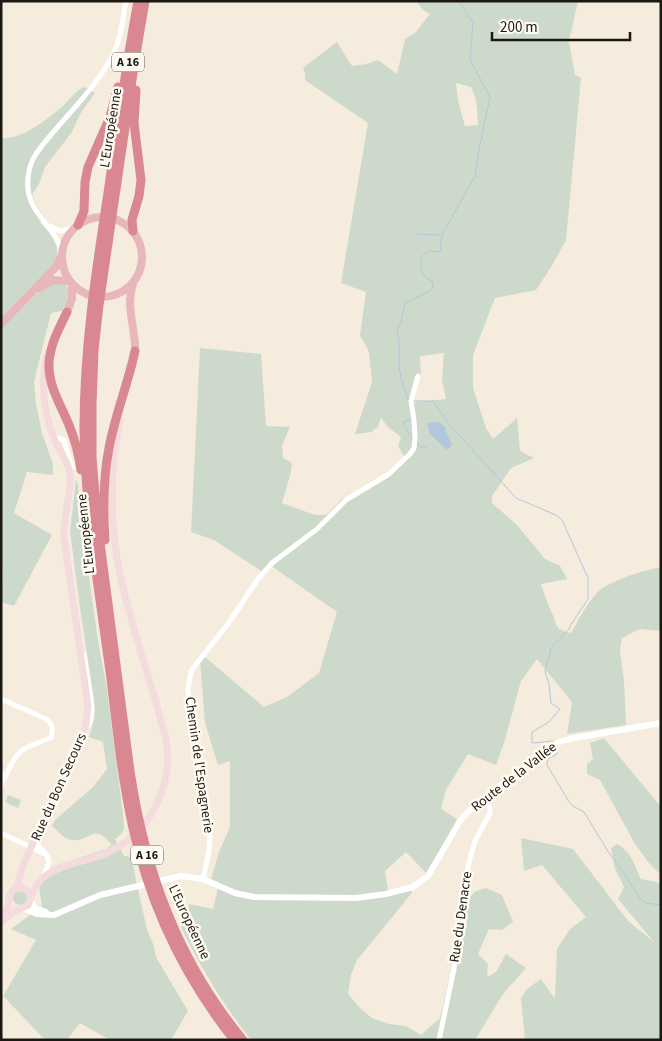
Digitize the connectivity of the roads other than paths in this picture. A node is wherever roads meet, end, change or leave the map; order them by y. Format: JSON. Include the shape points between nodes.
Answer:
{"nodes":[{"id":1,"x":126,"y":1,"type":"edge"},
{"id":2,"x":138,"y":1,"type":"edge"},
{"id":3,"x":145,"y":1,"type":"edge"},
{"id":4,"x":136,"y":50,"type":"junction"},
{"id":5,"x":111,"y":196,"type":"junction"},
{"id":6,"x":46,"y":224,"type":"junction"},
{"id":7,"x":76,"y":226,"type":"junction"},
{"id":8,"x":132,"y":231,"type":"junction"},
{"id":9,"x":62,"y":254,"type":"junction"},
{"id":10,"x":71,"y":283,"type":"junction"},
{"id":11,"x":133,"y":283,"type":"junction"},
{"id":12,"x":30,"y":295,"type":"junction"},
{"id":13,"x":67,"y":312,"type":"junction"},
{"id":14,"x":93,"y":321,"type":"junction"},
{"id":15,"x":1,"y":324,"type":"edge"},
{"id":16,"x":135,"y":351,"type":"junction"},
{"id":17,"x":418,"y":376,"type":"dead end"},
{"id":18,"x":55,"y":441,"type":"junction"},
{"id":19,"x":88,"y":503,"type":"junction"},
{"id":20,"x":73,"y":589,"type":"junction"},
{"id":21,"x":77,"y":621,"type":"junction"},
{"id":22,"x":114,"y":648,"type":"junction"},
{"id":23,"x":1,"y":699,"type":"edge"},
{"id":24,"x":661,"y":723,"type":"edge"},
{"id":25,"x":3,"y":775,"type":"edge"},
{"id":26,"x":1,"y":785,"type":"edge"},
{"id":27,"x":482,"y":801,"type":"junction"},
{"id":28,"x":1,"y":833,"type":"edge"},
{"id":29,"x":32,"y":847,"type":"junction"},
{"id":30,"x":44,"y":852,"type":"junction"},
{"id":31,"x":203,"y":879,"type":"junction"},
{"id":32,"x":41,"y":880,"type":"junction"},
{"id":33,"x":14,"y":889,"type":"junction"},
{"id":34,"x":30,"y":898,"type":"junction"},
{"id":35,"x":10,"y":900,"type":"junction"},
{"id":36,"x":21,"y":908,"type":"junction"},
{"id":37,"x":69,"y":908,"type":"junction"},
{"id":38,"x":1,"y":916,"type":"edge"},
{"id":39,"x":1,"y":922,"type":"edge"},
{"id":40,"x":234,"y":1040,"type":"edge"},
{"id":41,"x":243,"y":1040,"type":"edge"},
{"id":42,"x":439,"y":1040,"type":"edge"}],
"edges":[{"from":1,"to":6,"type":"street","via":[[121,32],[111,59],[44,142],[30,166],[29,196],[36,213]]},
{"from":2,"to":5,"type":"highway","name":"L'Européenne","number":"A 16"},
{"from":2,"to":7,"type":"highway","via":[[113,109],[87,170],[84,211]]},
{"from":3,"to":4,"type":"highway","name":"L'Européenne","number":"A 16"},
{"from":4,"to":5,"type":"highway","name":"L'Européenne","number":"A 16"},
{"from":4,"to":8,"type":"highway","via":[[134,123],[141,176]]},
{"from":5,"to":14,"type":"highway","name":"L'Européenne","number":"A 16"},
{"from":6,"to":7,"type":"street","via":[[60,230]]},
{"from":6,"to":9,"type":"street","via":[[59,242]]},
{"from":7,"to":8,"type":"main road","via":[[90,219],[105,217],[120,221]]},
{"from":7,"to":9,"type":"main road","via":[[65,240]]},
{"from":8,"to":11,"type":"main road","via":[[142,256],[140,270]]},
{"from":9,"to":10,"type":"main road","via":[[63,268]]},
{"from":9,"to":12,"type":"main road","via":[[56,266]]},
{"from":10,"to":11,"type":"main road","via":[[85,294],[103,298],[121,293]]},
{"from":10,"to":12,"type":"main road","via":[[50,281]]},
{"from":10,"to":13,"type":"main road","via":[[72,299]]},
{"from":11,"to":16,"type":"main road","via":[[129,301]]},
{"from":12,"to":15,"type":"main road"},
{"from":13,"to":18,"type":"main road","via":[[52,336],[45,366],[45,400]]},
{"from":13,"to":19,"type":"highway","via":[[54,342],[50,373],[54,391],[73,435]]},
{"from":14,"to":19,"type":"highway","name":"L'Européenne","number":"A 16","via":[[84,408]]},
{"from":14,"to":22,"type":"highway","name":"L'Européenne","number":"A 16","via":[[92,457]]},
{"from":16,"to":22,"type":"highway","via":[[110,441],[104,486]]},
{"from":16,"to":32,"type":"main road","via":[[116,441],[112,509],[120,574],[167,747],[164,786],[150,817],[120,846],[51,872]]},
{"from":17,"to":31,"type":"street","name":"Chemin de l'Espagnerie","via":[[411,398],[414,443],[410,454],[393,471],[346,500],[317,529],[272,563],[191,671],[188,689],[190,710],[210,830]]},
{"from":18,"to":20,"type":"main road","name":"Rue du Bon Secours","via":[[70,477],[64,534]]},
{"from":18,"to":20,"type":"street","name":"Rue du Bon Secours","via":[[60,438],[64,442],[73,473],[67,528]]},
{"from":19,"to":40,"type":"highway","name":"L'Européenne","number":"A 16","via":[[122,764],[136,843],[149,886],[173,944]]},
{"from":20,"to":21,"type":"main road","name":"Rue du Bon Secours"},
{"from":21,"to":29,"type":"main road","name":"Rue du Bon Secours","via":[[87,697],[86,724]]},
{"from":21,"to":30,"type":"street","name":"Rue du Bon Secours","via":[[92,714],[38,840],[38,846]]},
{"from":22,"to":41,"type":"highway","name":"L'Européenne","number":"A 16","via":[[134,796],[153,876],[172,926],[189,958],[216,1004]]},
{"from":23,"to":25,"type":"street","via":[[46,719],[52,728],[51,738],[18,753]]},
{"from":24,"to":27,"type":"street","name":"Route de la Vallée","via":[[560,742],[541,753]]},
{"from":25,"to":26,"type":"street"},
{"from":27,"to":31,"type":"street","name":"Route de la Vallée","via":[[460,821],[428,876],[416,886],[399,892],[359,898],[254,897],[235,893]]},
{"from":27,"to":42,"type":"street","name":"Rue du Denacre","via":[[490,813],[474,844],[468,865],[454,969]]},
{"from":28,"to":29,"type":"street"},
{"from":29,"to":30,"type":"street"},
{"from":29,"to":33,"type":"main road","name":"Rue du Bon Secours"},
{"from":30,"to":32,"type":"street","name":"Rue du Bon Secours","via":[[49,856],[49,862]]},
{"from":31,"to":37,"type":"street","name":"Route de la Vallée","via":[[188,876],[168,878],[100,895]]},
{"from":32,"to":34,"type":"main road"},
{"from":33,"to":34,"type":"main road","via":[[26,889]]},
{"from":33,"to":35,"type":"main road"},
{"from":34,"to":36,"type":"main road","via":[[27,906]]},
{"from":34,"to":37,"type":"street","via":[[35,908],[44,912]]},
{"from":35,"to":36,"type":"main road"},
{"from":35,"to":38,"type":"main road"},
{"from":36,"to":37,"type":"street","via":[[45,916]]},
{"from":36,"to":39,"type":"main road"}]}
